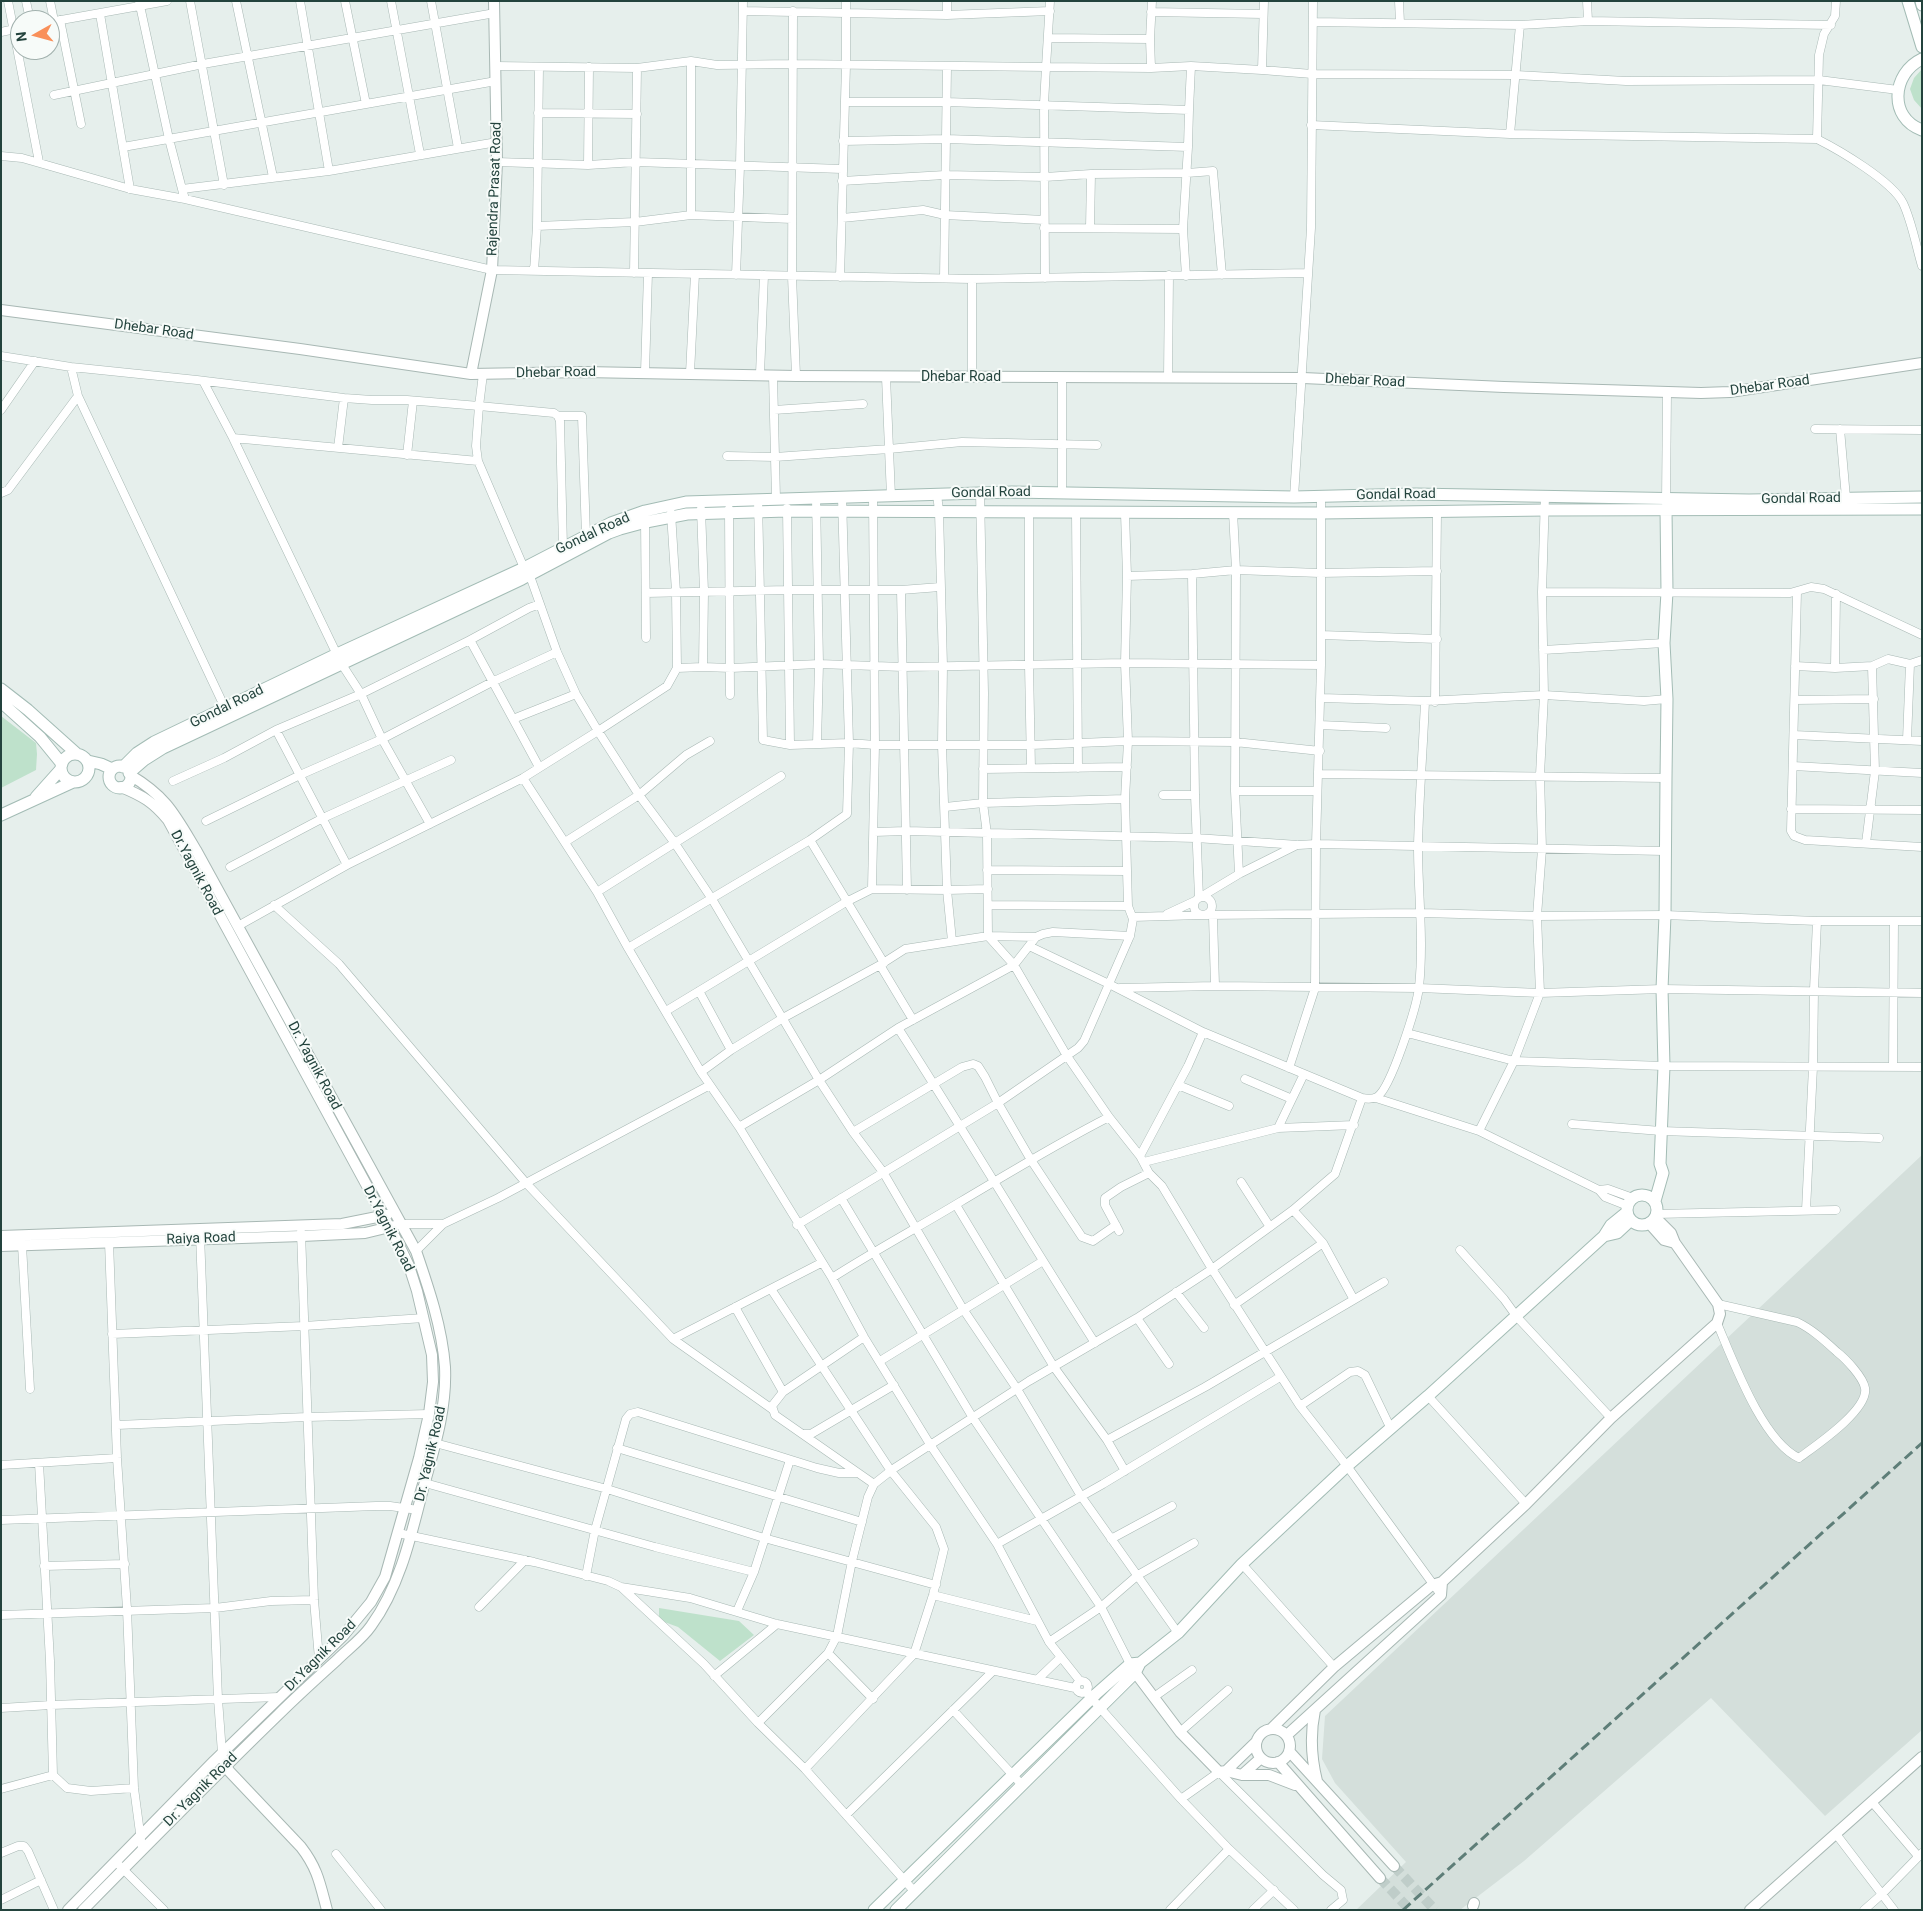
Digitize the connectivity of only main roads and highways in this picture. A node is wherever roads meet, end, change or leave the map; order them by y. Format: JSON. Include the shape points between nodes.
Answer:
{"nodes":[{"id":1,"x":1908,"y":1,"type":"edge"},
{"id":2,"x":1921,"y":1,"type":"edge"},
{"id":3,"x":1922,"y":5,"type":"edge"},
{"id":4,"x":1922,"y":47,"type":"edge"},
{"id":5,"x":1922,"y":59,"type":"edge"},
{"id":6,"x":1922,"y":130,"type":"edge"},
{"id":7,"x":1922,"y":497,"type":"edge"},
{"id":8,"x":1666,"y":503,"type":"junction"},
{"id":9,"x":701,"y":507,"type":"junction"},
{"id":10,"x":728,"y":507,"type":"junction"},
{"id":11,"x":1922,"y":509,"type":"edge"},
{"id":12,"x":645,"y":516,"type":"junction"},
{"id":13,"x":527,"y":572,"type":"junction"},
{"id":14,"x":339,"y":659,"type":"junction"},
{"id":15,"x":1,"y":689,"type":"edge"},
{"id":16,"x":1,"y":702,"type":"edge"},
{"id":17,"x":76,"y":753,"type":"junction"},
{"id":18,"x":88,"y":761,"type":"junction"},
{"id":19,"x":61,"y":766,"type":"junction"},
{"id":20,"x":121,"y":772,"type":"junction"},
{"id":21,"x":86,"y":777,"type":"junction"},
{"id":22,"x":73,"y":782,"type":"junction"},
{"id":23,"x":121,"y":788,"type":"road end"},
{"id":24,"x":32,"y":802,"type":"junction"},
{"id":25,"x":1,"y":815,"type":"edge"},
{"id":26,"x":1652,"y":1199,"type":"junction"},
{"id":27,"x":1630,"y":1209,"type":"junction"},
{"id":28,"x":1135,"y":1667,"type":"junction"},
{"id":29,"x":874,"y":1910,"type":"edge"},
{"id":30,"x":896,"y":1910,"type":"edge"}],
"edges":[{"from":1,"to":4,"type":"main road"},
{"from":2,"to":3,"type":"main road"},
{"from":5,"to":6,"type":"main road","via":[[1906,70],[1898,90],[1902,112],[1909,122]]},
{"from":7,"to":8,"type":"main road","name":"Gondal Road"},
{"from":8,"to":10,"type":"main road","name":"Gondal Road","via":[[1546,510],[1321,513],[760,512]]},
{"from":8,"to":10,"type":"main road","name":"Gondal Road","via":[[1545,496],[1415,494],[1294,497],[980,492],[758,499]]},
{"from":8,"to":11,"type":"main road","name":"Gondal Road"},
{"from":8,"to":26,"type":"main road","via":[[1664,1066],[1660,1164],[1663,1173]]},
{"from":9,"to":10,"type":"main road","name":"Gondal Road"},
{"from":9,"to":12,"type":"main road","name":"Gondal Road","via":[[671,517]]},
{"from":9,"to":12,"type":"main road","name":"Gondal Road","via":[[670,505]]},
{"from":12,"to":13,"type":"main road","name":"Gondal Road"},
{"from":12,"to":13,"type":"main road","name":"Gondal Road","via":[[611,523],[562,548]]},
{"from":13,"to":14,"type":"main road","name":"Gondal Road"},
{"from":14,"to":20,"type":"main road","name":"Gondal Road"},
{"from":14,"to":20,"type":"main road","name":"Gondal Road","via":[[225,708],[146,747]]},
{"from":15,"to":17,"type":"main road"},
{"from":16,"to":19,"type":"main road","via":[[40,737]]},
{"from":17,"to":18,"type":"main road"},
{"from":17,"to":19,"type":"main road","via":[[67,756]]},
{"from":18,"to":20,"type":"main road"},
{"from":18,"to":21,"type":"main road","via":[[90,770]]},
{"from":19,"to":22,"type":"main road","via":[[65,778]]},
{"from":19,"to":24,"type":"main road"},
{"from":20,"to":21,"type":"main road"},
{"from":20,"to":23,"type":"main road","via":[[114,786]]},
{"from":21,"to":22,"type":"main road"},
{"from":22,"to":24,"type":"main road"},
{"from":24,"to":25,"type":"main road"},
{"from":26,"to":27,"type":"main road","via":[[1640,1194]]},
{"from":26,"to":27,"type":"main road","via":[[1656,1205],[1654,1218],[1640,1224]]},
{"from":27,"to":28,"type":"main road","via":[[1617,1233],[1604,1236],[1347,1466],[1242,1564],[1178,1633]]},
{"from":28,"to":29,"type":"main road","via":[[1089,1695]]},
{"from":28,"to":30,"type":"main road","via":[[1100,1708]]}]}
